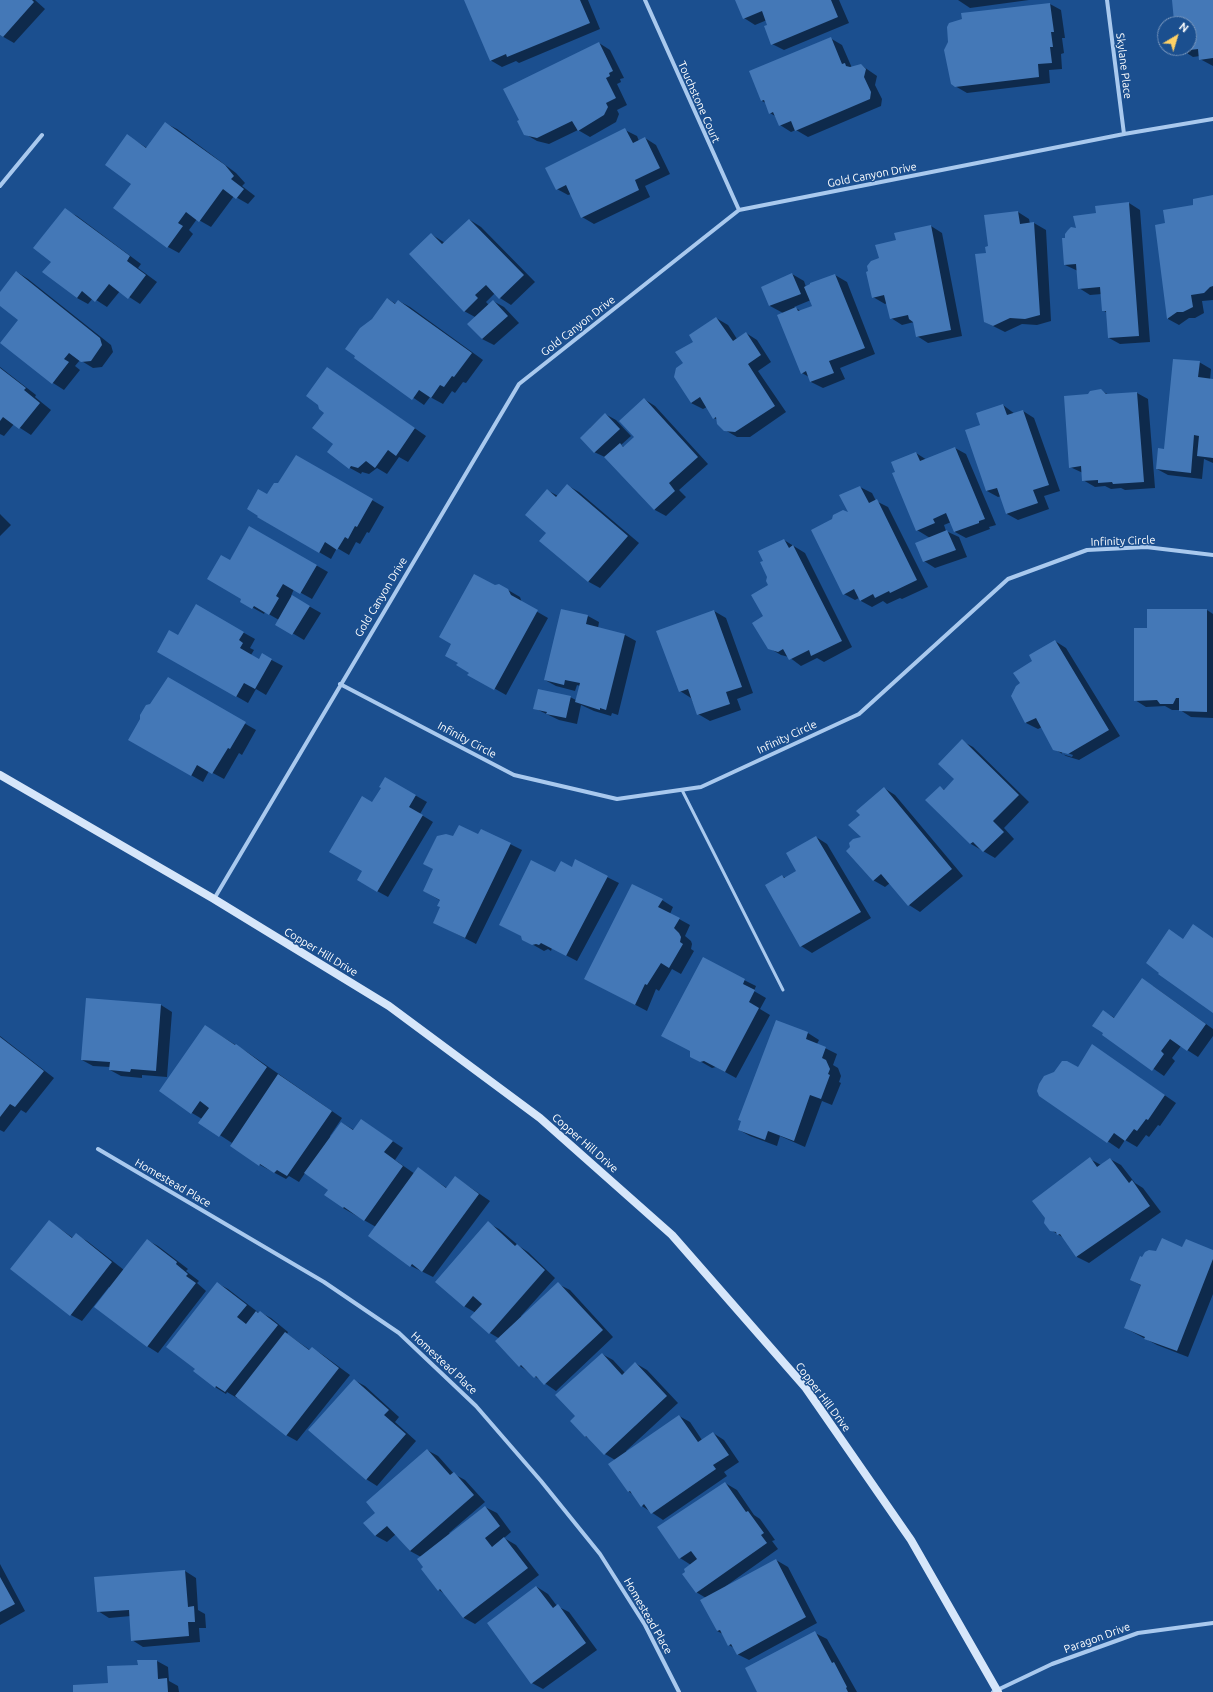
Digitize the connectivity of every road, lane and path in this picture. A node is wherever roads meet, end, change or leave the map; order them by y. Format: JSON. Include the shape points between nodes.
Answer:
{"nodes":[{"id":1,"x":645,"y":0,"type":"edge"},
{"id":2,"x":1107,"y":0,"type":"edge"},
{"id":3,"x":1213,"y":119,"type":"edge"},
{"id":4,"x":1124,"y":134,"type":"junction"},
{"id":5,"x":42,"y":136,"type":"dead end"},
{"id":6,"x":0,"y":186,"type":"edge"},
{"id":7,"x":739,"y":210,"type":"junction"},
{"id":8,"x":1213,"y":555,"type":"edge"},
{"id":9,"x":340,"y":684,"type":"junction"},
{"id":10,"x":0,"y":776,"type":"edge"},
{"id":11,"x":682,"y":790,"type":"junction"},
{"id":12,"x":214,"y":900,"type":"junction"},
{"id":13,"x":783,"y":990,"type":"dead end"},
{"id":14,"x":98,"y":1149,"type":"dead end"},
{"id":15,"x":1213,"y":1623,"type":"edge"},
{"id":16,"x":996,"y":1691,"type":"edge"},
{"id":17,"x":679,"y":1692,"type":"edge"}],
"edges":[{"from":1,"to":7,"type":"street","name":"Touchstone Court"},
{"from":2,"to":4,"type":"street","name":"Skylane Place"},
{"from":3,"to":4,"type":"street","name":"Gold Canyon Drive"},
{"from":4,"to":7,"type":"street","name":"Gold Canyon Drive"},
{"from":5,"to":6,"type":"street"},
{"from":7,"to":9,"type":"street","name":"Gold Canyon Drive","via":[[519,384]]},
{"from":8,"to":11,"type":"street","name":"Infinity Circle","via":[[1146,547],[1087,550],[1008,580],[859,714],[700,787]]},
{"from":9,"to":11,"type":"street","name":"Infinity Circle","via":[[514,775],[617,799]]},
{"from":9,"to":12,"type":"street","name":"Gold Canyon Drive"},
{"from":10,"to":12,"type":"main road","name":"Copper Hill Drive"},
{"from":11,"to":13,"type":"lane"},
{"from":12,"to":16,"type":"main road","name":"Copper Hill Drive","via":[[389,1006],[540,1118],[672,1235],[805,1387],[911,1540]]},
{"from":14,"to":17,"type":"street","name":"Homestead Place","via":[[324,1282],[399,1333],[476,1406],[600,1554],[645,1625]]},
{"from":15,"to":16,"type":"street","name":"Paragon Drive","via":[[1138,1633],[1052,1664]]}]}
